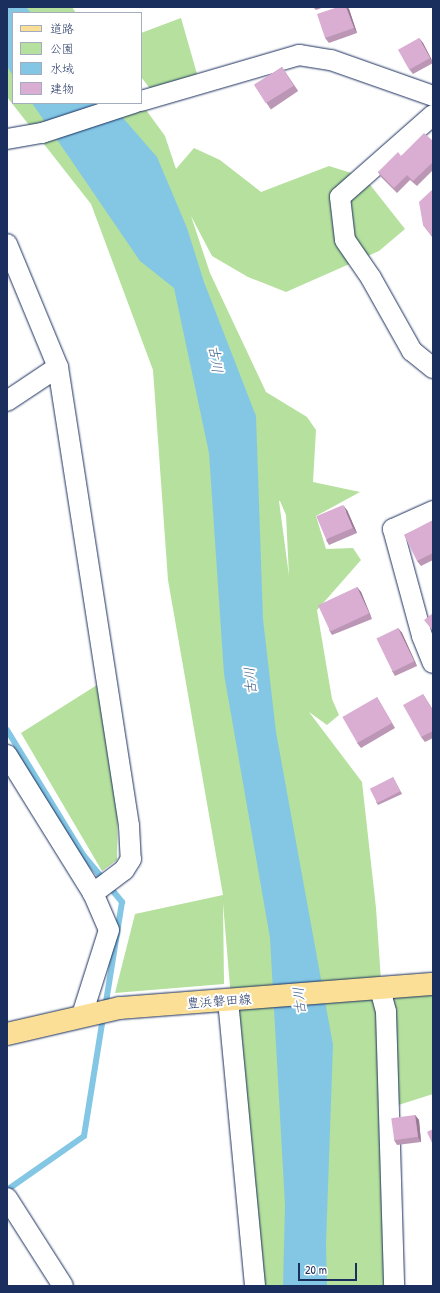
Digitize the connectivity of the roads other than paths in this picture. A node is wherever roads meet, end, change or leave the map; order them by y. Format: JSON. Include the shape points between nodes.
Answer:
{"nodes":[{"id":1,"x":433,"y":96,"type":"edge"},
{"id":2,"x":147,"y":99,"type":"edge"},
{"id":3,"x":131,"y":104,"type":"edge"},
{"id":4,"x":433,"y":115,"type":"edge"},
{"id":5,"x":7,"y":139,"type":"edge"},
{"id":6,"x":7,"y":244,"type":"edge"},
{"id":7,"x":58,"y":367,"type":"junction"},
{"id":8,"x":433,"y":368,"type":"edge"},
{"id":9,"x":7,"y":401,"type":"edge"},
{"id":10,"x":433,"y":511,"type":"edge"},
{"id":11,"x":433,"y":663,"type":"edge"},
{"id":12,"x":7,"y":755,"type":"edge"},
{"id":13,"x":93,"y":893,"type":"junction"},
{"id":14,"x":433,"y":984,"type":"edge"},
{"id":15,"x":380,"y":989,"type":"junction"},
{"id":16,"x":228,"y":1000,"type":"junction"},
{"id":17,"x":88,"y":1014,"type":"junction"},
{"id":18,"x":7,"y":1034,"type":"edge"},
{"id":19,"x":7,"y":1198,"type":"edge"},
{"id":20,"x":63,"y":1286,"type":"edge"},
{"id":21,"x":256,"y":1286,"type":"edge"},
{"id":22,"x":394,"y":1286,"type":"edge"}],
"edges":[{"from":1,"to":2,"type":"street","via":[[330,60],[299,54]]},
{"from":3,"to":5,"type":"street","via":[[42,133]]},
{"from":4,"to":8,"type":"street","via":[[340,197],[345,240],[371,278],[412,351]]},
{"from":6,"to":7,"type":"street"},
{"from":7,"to":9,"type":"street"},
{"from":7,"to":13,"type":"street","via":[[129,826],[131,859],[124,870]]},
{"from":10,"to":11,"type":"street","via":[[394,530],[422,636]]},
{"from":12,"to":13,"type":"street"},
{"from":13,"to":17,"type":"street","via":[[109,930]]},
{"from":14,"to":15,"type":"main road","name":"豊浜磐田線"},
{"from":15,"to":16,"type":"main road","name":"豊浜磐田線"},
{"from":15,"to":22,"type":"street","via":[[386,1012]]},
{"from":16,"to":17,"type":"main road","name":"豊浜磐田線","via":[[120,1008]]},
{"from":16,"to":21,"type":"street"},
{"from":17,"to":18,"type":"main road","name":"豊浜磐田線"},
{"from":19,"to":20,"type":"street"}]}
